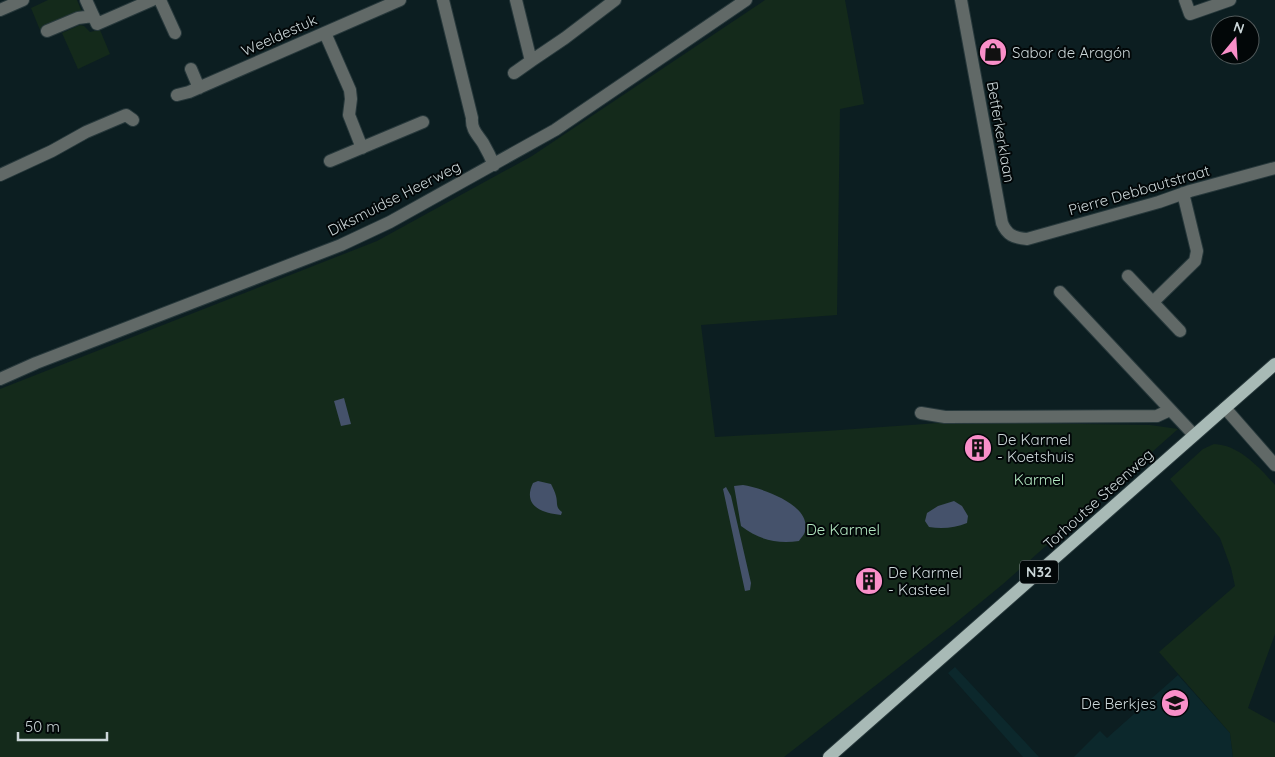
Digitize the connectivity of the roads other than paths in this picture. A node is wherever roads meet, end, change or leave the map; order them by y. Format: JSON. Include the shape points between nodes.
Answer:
{"nodes":[{"id":1,"x":23,"y":0,"type":"edge"},
{"id":2,"x":86,"y":0,"type":"edge"},
{"id":3,"x":152,"y":0,"type":"edge"},
{"id":4,"x":160,"y":0,"type":"edge"},
{"id":5,"x":400,"y":0,"type":"edge"},
{"id":6,"x":442,"y":0,"type":"edge"},
{"id":7,"x":516,"y":0,"type":"edge"},
{"id":8,"x":615,"y":0,"type":"edge"},
{"id":9,"x":746,"y":0,"type":"edge"},
{"id":10,"x":961,"y":0,"type":"edge"},
{"id":11,"x":1185,"y":0,"type":"edge"},
{"id":12,"x":1230,"y":0,"type":"edge"},
{"id":13,"x":0,"y":10,"type":"edge"},
{"id":14,"x":93,"y":16,"type":"junction"},
{"id":15,"x":47,"y":32,"type":"dead end"},
{"id":16,"x":175,"y":33,"type":"dead end"},
{"id":17,"x":325,"y":33,"type":"junction"},
{"id":18,"x":531,"y":61,"type":"junction"},
{"id":19,"x":191,"y":69,"type":"dead end"},
{"id":20,"x":514,"y":73,"type":"dead end"},
{"id":21,"x":199,"y":88,"type":"junction"},
{"id":22,"x":177,"y":95,"type":"dead end"},
{"id":23,"x":132,"y":120,"type":"dead end"},
{"id":24,"x":423,"y":122,"type":"dead end"},
{"id":25,"x":362,"y":148,"type":"junction"},
{"id":26,"x":330,"y":161,"type":"dead end"},
{"id":27,"x":494,"y":165,"type":"junction"},
{"id":28,"x":1275,"y":168,"type":"edge"},
{"id":29,"x":0,"y":175,"type":"edge"},
{"id":30,"x":1183,"y":193,"type":"junction"},
{"id":31,"x":1012,"y":237,"type":"joint"},
{"id":32,"x":1128,"y":276,"type":"dead end"},
{"id":33,"x":1060,"y":292,"type":"dead end"},
{"id":34,"x":1154,"y":301,"type":"junction"},
{"id":35,"x":1180,"y":331,"type":"dead end"},
{"id":36,"x":1275,"y":364,"type":"edge"},
{"id":37,"x":1,"y":376,"type":"edge"},
{"id":38,"x":1225,"y":408,"type":"junction"},
{"id":39,"x":1170,"y":410,"type":"junction"},
{"id":40,"x":921,"y":413,"type":"dead end"},
{"id":41,"x":1194,"y":435,"type":"junction"},
{"id":42,"x":1275,"y":465,"type":"edge"},
{"id":43,"x":830,"y":757,"type":"edge"}],
"edges":[{"from":1,"to":13,"type":"street"},
{"from":2,"to":14,"type":"street"},
{"from":3,"to":14,"type":"street","via":[[97,24]]},
{"from":4,"to":16,"type":"street"},
{"from":5,"to":17,"type":"street","name":"Weeldestuk"},
{"from":6,"to":27,"type":"street","via":[[472,124]]},
{"from":7,"to":18,"type":"street"},
{"from":8,"to":18,"type":"street"},
{"from":9,"to":27,"type":"street","name":"Diksmuidse Heerweg","via":[[555,130]]},
{"from":10,"to":31,"type":"street","name":"Betferkerklaan","via":[[1002,222]]},
{"from":11,"to":12,"type":"street","via":[[1190,14]]},
{"from":14,"to":15,"type":"street","via":[[78,18]]},
{"from":17,"to":21,"type":"street","name":"Weeldestuk"},
{"from":17,"to":25,"type":"street","via":[[350,90],[349,114]]},
{"from":18,"to":20,"type":"street"},
{"from":19,"to":21,"type":"street"},
{"from":21,"to":22,"type":"street","name":"Weeldestuk"},
{"from":23,"to":29,"type":"street","via":[[126,115]]},
{"from":24,"to":25,"type":"street"},
{"from":25,"to":26,"type":"street"},
{"from":27,"to":37,"type":"street","name":"Diksmuidse Heerweg","via":[[341,245]]},
{"from":28,"to":30,"type":"street","name":"Pierre Debbautstraat"},
{"from":30,"to":31,"type":"street","name":"Pierre Debbautstraat","via":[[1027,239]]},
{"from":30,"to":34,"type":"street","via":[[1197,251],[1196,261]]},
{"from":32,"to":34,"type":"street"},
{"from":33,"to":39,"type":"street"},
{"from":34,"to":35,"type":"street"},
{"from":36,"to":38,"type":"main road","name":"Torhoutse Steenweg","number":"N32"},
{"from":38,"to":41,"type":"main road","name":"Torhoutse Steenweg","number":"N32"},
{"from":38,"to":42,"type":"street"},
{"from":39,"to":40,"type":"street","via":[[1157,416],[945,418]]},
{"from":39,"to":41,"type":"street"},
{"from":41,"to":43,"type":"main road","name":"Torhoutse Steenweg","number":"N32"}]}
